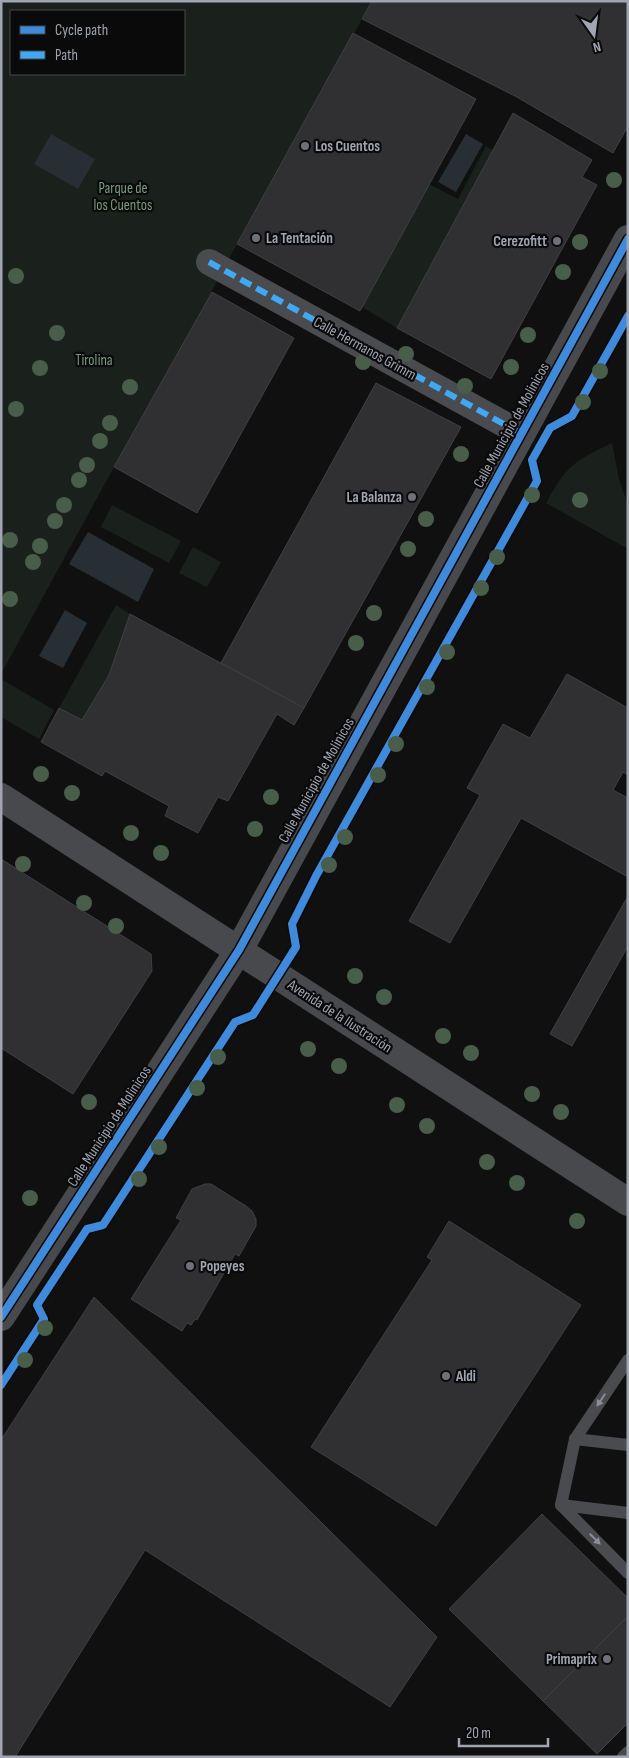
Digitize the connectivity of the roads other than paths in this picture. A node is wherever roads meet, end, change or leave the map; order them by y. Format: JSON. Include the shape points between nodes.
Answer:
{"nodes":[{"id":1,"x":628,"y":239,"type":"edge"},
{"id":2,"x":209,"y":262,"type":"dead end"},
{"id":3,"x":522,"y":434,"type":"junction"},
{"id":4,"x":1,"y":797,"type":"edge"},
{"id":5,"x":239,"y":950,"type":"junction"},
{"id":6,"x":628,"y":1202,"type":"edge"},
{"id":7,"x":1,"y":1317,"type":"edge"},
{"id":8,"x":628,"y":1360,"type":"edge"},
{"id":9,"x":623,"y":1375,"type":"edge"},
{"id":10,"x":575,"y":1439,"type":"junction"},
{"id":11,"x":628,"y":1445,"type":"edge"},
{"id":12,"x":561,"y":1505,"type":"junction"},
{"id":13,"x":628,"y":1513,"type":"edge"},
{"id":14,"x":628,"y":1573,"type":"edge"},
{"id":15,"x":628,"y":1752,"type":"edge"},
{"id":16,"x":622,"y":1757,"type":"edge"}],
"edges":[{"from":1,"to":3,"type":"street","name":"Calle Municipio de Molinicos"},
{"from":2,"to":3,"type":"street","name":"Calle Hermanos Grimm"},
{"from":3,"to":5,"type":"street","name":"Calle Municipio de Molinicos"},
{"from":4,"to":5,"type":"street","name":"Avenida de la Ilustración"},
{"from":5,"to":6,"type":"street","name":"Avenida de la Ilustración"},
{"from":5,"to":7,"type":"street","name":"Calle Municipio de Molinicos"},
{"from":8,"to":9,"type":"lane"},
{"from":9,"to":10,"type":"lane","one_way":true},
{"from":10,"to":11,"type":"lane"},
{"from":10,"to":12,"type":"lane"},
{"from":12,"to":13,"type":"lane"},
{"from":12,"to":14,"type":"lane","one_way":true},
{"from":15,"to":16,"type":"lane"}]}
